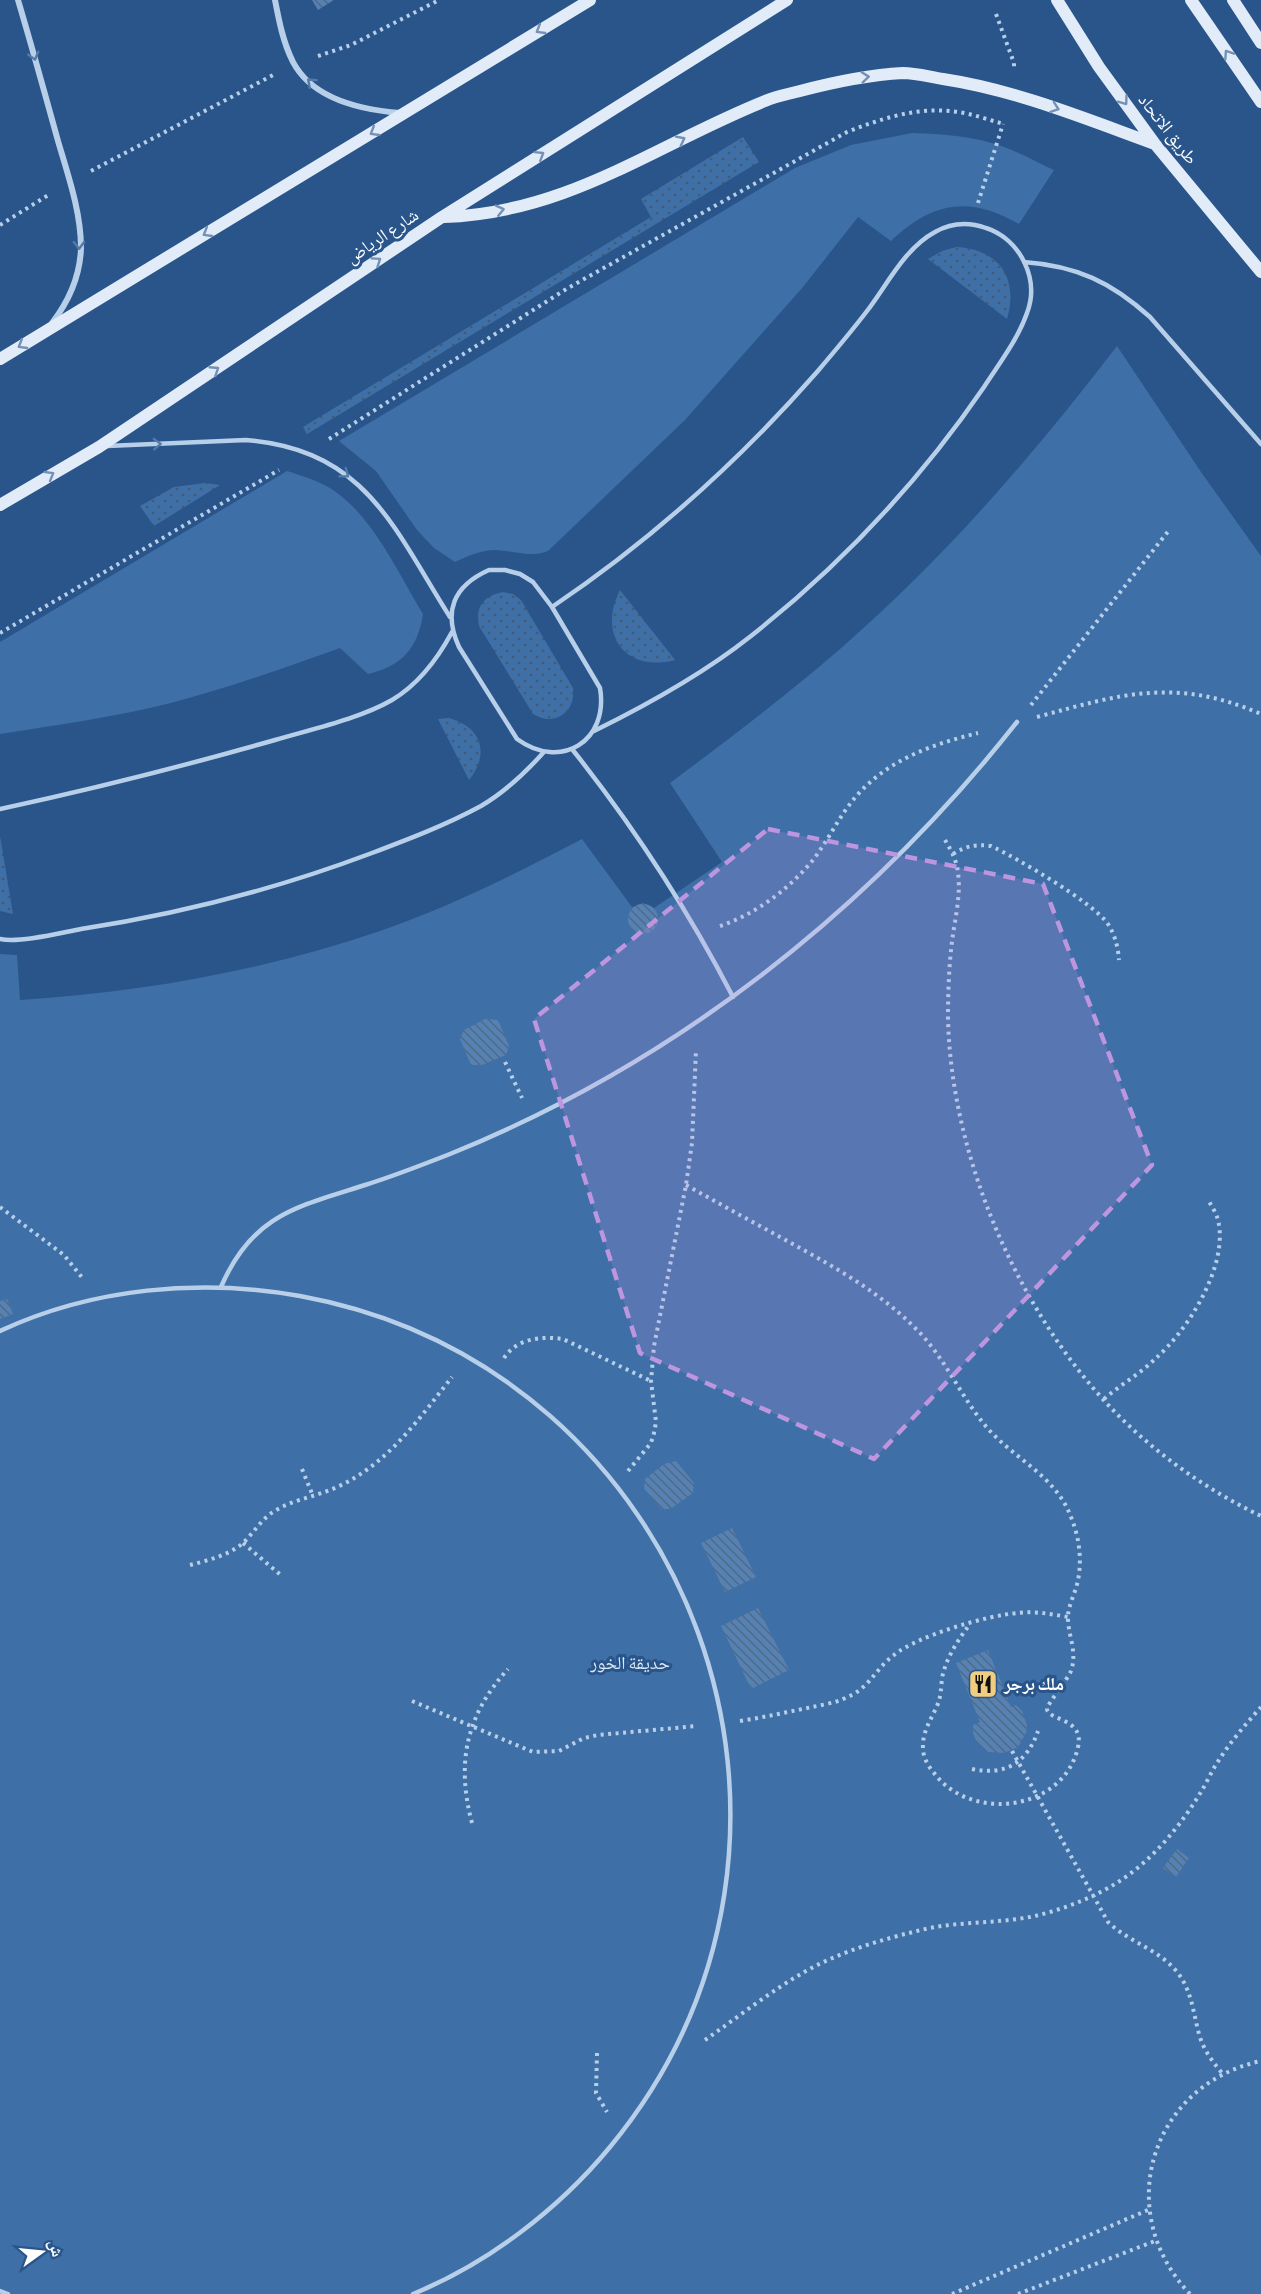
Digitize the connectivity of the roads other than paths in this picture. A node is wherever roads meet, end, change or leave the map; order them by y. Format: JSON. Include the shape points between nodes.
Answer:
{"nodes":[{"id":1,"x":18,"y":0,"type":"edge"},
{"id":2,"x":275,"y":0,"type":"edge"},
{"id":3,"x":590,"y":0,"type":"edge"},
{"id":4,"x":787,"y":0,"type":"edge"},
{"id":5,"x":1057,"y":0,"type":"edge"},
{"id":6,"x":1191,"y":0,"type":"edge"},
{"id":7,"x":1233,"y":0,"type":"edge"},
{"id":8,"x":1261,"y":43,"type":"edge"},
{"id":9,"x":1261,"y":102,"type":"edge"},
{"id":10,"x":404,"y":113,"type":"junction"},
{"id":11,"x":1155,"y":144,"type":"junction"},
{"id":12,"x":442,"y":217,"type":"junction"},
{"id":13,"x":1024,"y":262,"type":"junction"},
{"id":14,"x":1261,"y":272,"type":"edge"},
{"id":15,"x":47,"y":330,"type":"junction"},
{"id":16,"x":0,"y":358,"type":"edge"},
{"id":17,"x":1261,"y":444,"type":"edge"},
{"id":18,"x":99,"y":447,"type":"junction"},
{"id":19,"x":0,"y":505,"type":"edge"},
{"id":20,"x":552,"y":607,"type":"junction"},
{"id":21,"x":450,"y":617,"type":"junction"},
{"id":22,"x":452,"y":632,"type":"junction"},
{"id":23,"x":1017,"y":722,"type":"road end"},
{"id":24,"x":594,"y":731,"type":"junction"},
{"id":25,"x":572,"y":749,"type":"junction"},
{"id":26,"x":543,"y":753,"type":"junction"},
{"id":27,"x":0,"y":809,"type":"edge"},
{"id":28,"x":0,"y":939,"type":"edge"},
{"id":29,"x":733,"y":997,"type":"junction"},
{"id":30,"x":221,"y":1287,"type":"junction"},
{"id":31,"x":0,"y":1331,"type":"edge"},
{"id":32,"x":0,"y":2291,"type":"edge"},
{"id":33,"x":8,"y":2294,"type":"edge"},
{"id":34,"x":413,"y":2294,"type":"edge"}],
"edges":[{"from":1,"to":15,"type":"street","one_way":true,"via":[[70,182],[81,248],[76,278],[65,306]]},
{"from":10,"to":2,"type":"street","one_way":true,"via":[[374,111],[329,97],[309,82],[294,64],[283,38]]},
{"from":3,"to":10,"type":"main road","one_way":true},
{"from":12,"to":4,"type":"main road","name":"شارع الرياض","one_way":true},
{"from":5,"to":11,"type":"main road","name":"طريق الاتحاد","one_way":true},
{"from":9,"to":6,"type":"main road","one_way":true},
{"from":7,"to":8,"type":"main road"},
{"from":10,"to":15,"type":"main road","one_way":true},
{"from":12,"to":11,"type":"main road","one_way":true,"via":[[476,216],[582,187],[767,100],[843,80],[905,73],[1010,93]]},
{"from":11,"to":14,"type":"main road","name":"طريق الاتحاد"},
{"from":18,"to":12,"type":"main road","name":"شارع الرياض","one_way":true},
{"from":13,"to":17,"type":"lane","via":[[1071,268],[1132,301]]},
{"from":13,"to":20,"type":"lane","via":[[1003,236],[971,224],[946,227],[924,239],[818,371],[766,427],[654,531]]},
{"from":13,"to":24,"type":"lane","via":[[1031,294],[1021,327],[957,427],[880,518],[839,561],[748,638],[649,704]]},
{"from":15,"to":16,"type":"main road","one_way":true},
{"from":19,"to":18,"type":"main road","name":"شارع الرياض","one_way":true},
{"from":18,"to":21,"type":"lane","one_way":true,"via":[[246,440],[308,453],[333,465],[383,510]]},
{"from":20,"to":21,"type":"lane","via":[[534,582],[520,574],[489,570],[462,587]]},
{"from":20,"to":24,"type":"lane","via":[[600,688],[600,717]]},
{"from":21,"to":22,"type":"lane"},
{"from":22,"to":26,"type":"lane","via":[[517,740]]},
{"from":22,"to":27,"type":"lane","via":[[434,662],[411,687],[372,710],[182,766]]},
{"from":23,"to":29,"type":"lane","via":[[931,824],[843,910]]},
{"from":24,"to":25,"type":"lane"},
{"from":25,"to":26,"type":"lane"},
{"from":25,"to":29,"type":"lane","via":[[659,868]]},
{"from":26,"to":28,"type":"lane","via":[[525,773],[482,805],[416,837],[340,865],[183,909],[103,926]]},
{"from":29,"to":30,"type":"lane","via":[[643,1057],[531,1118],[423,1164],[292,1210],[256,1233],[230,1267]]},
{"from":30,"to":31,"type":"lane","via":[[94,1299]]},
{"from":30,"to":34,"type":"lane","via":[[320,1299],[368,1312],[415,1330],[467,1358],[538,1405],[616,1486],[652,1537],[693,1618],[709,1661],[724,1724],[731,1804],[721,1914],[708,1967],[665,2068],[627,2127],[572,2188],[516,2235],[469,2267]]},
{"from":32,"to":33,"type":"lane"}]}
